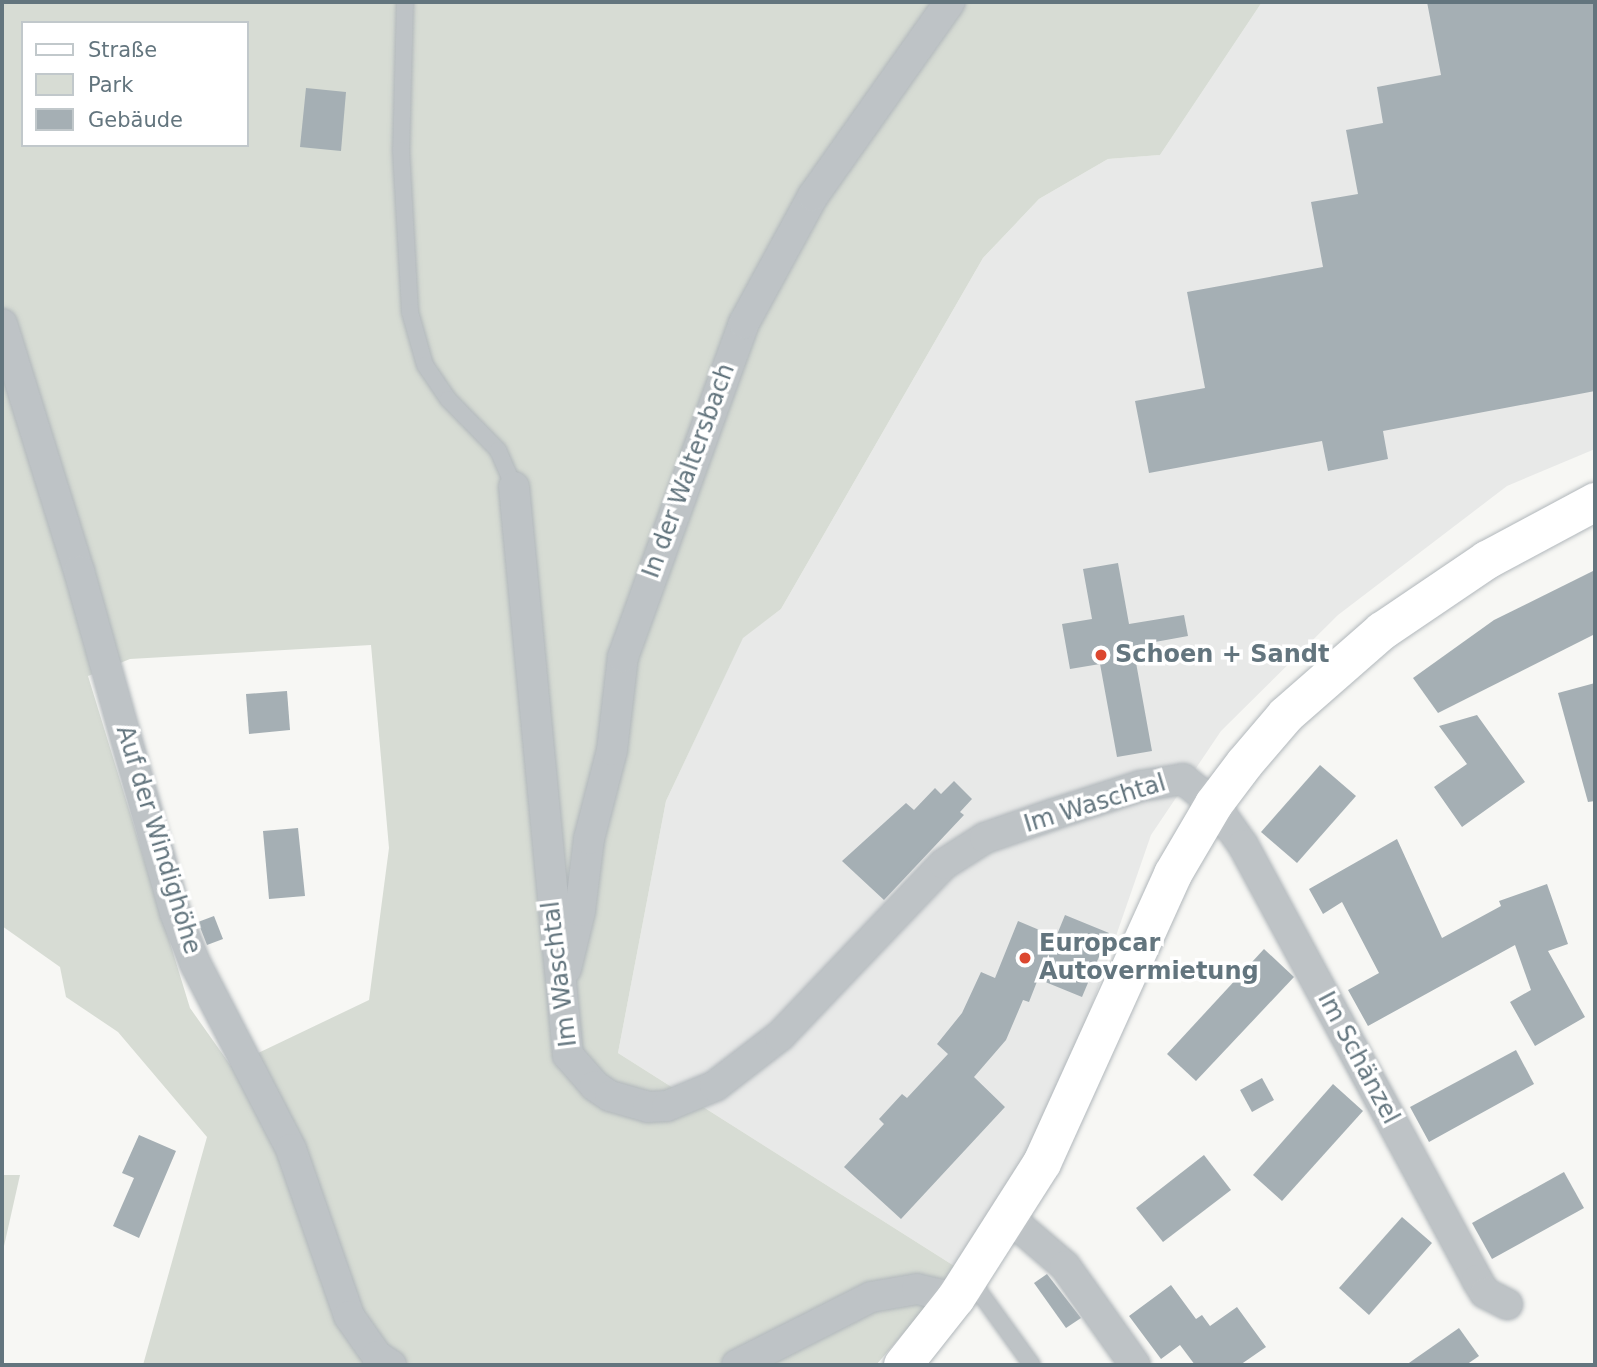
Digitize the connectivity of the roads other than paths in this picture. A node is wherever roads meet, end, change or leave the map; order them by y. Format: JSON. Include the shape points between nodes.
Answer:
{"nodes":[{"id":1,"x":405,"y":2,"type":"edge"},
{"id":2,"x":950,"y":2,"type":"edge"},
{"id":3,"x":2,"y":324,"type":"edge"},
{"id":4,"x":514,"y":487,"type":"joint"},
{"id":5,"x":1595,"y":502,"type":"edge"},
{"id":6,"x":1214,"y":804,"type":"junction"},
{"id":7,"x":560,"y":994,"type":"junction"},
{"id":8,"x":1009,"y":1217,"type":"junction"},
{"id":9,"x":963,"y":1288,"type":"junction"},
{"id":10,"x":1507,"y":1304,"type":"dead end"},
{"id":11,"x":391,"y":1365,"type":"edge"},
{"id":12,"x":737,"y":1365,"type":"edge"},
{"id":13,"x":902,"y":1365,"type":"edge"},
{"id":14,"x":1032,"y":1365,"type":"edge"},
{"id":15,"x":1135,"y":1365,"type":"edge"}],
"edges":[{"from":1,"to":4,"type":"lane","via":[[401,150],[410,312],[425,365],[448,399],[498,450]]},
{"from":2,"to":7,"type":"street","name":"In der Waltersbach","via":[[813,196],[744,323],[622,657],[612,750],[589,839],[580,911]]},
{"from":3,"to":11,"type":"street","name":"Auf der Windighöhe","via":[[79,571],[175,913],[195,963],[291,1149],[349,1316],[377,1356]]},
{"from":4,"to":7,"type":"street","name":"Im Waschtal"},
{"from":5,"to":6,"type":"main road","via":[[1487,560],[1382,631],[1286,715]]},
{"from":6,"to":7,"type":"street","name":"Im Waschtal","via":[[1183,779],[1165,780],[985,838],[944,864],[911,893],[780,1036],[715,1086],[667,1106],[648,1107],[610,1096],[583,1076],[568,1055]]},
{"from":6,"to":8,"type":"main road","via":[[1173,874],[1068,1114]]},
{"from":6,"to":10,"type":"street","name":"Im Schänzel","via":[[1269,893],[1477,1280],[1485,1293]]},
{"from":8,"to":9,"type":"main road"},
{"from":8,"to":15,"type":"street","via":[[1065,1266]]},
{"from":9,"to":12,"type":"street","via":[[871,1297]]},
{"from":9,"to":13,"type":"main road"},
{"from":9,"to":14,"type":"lane"}]}
